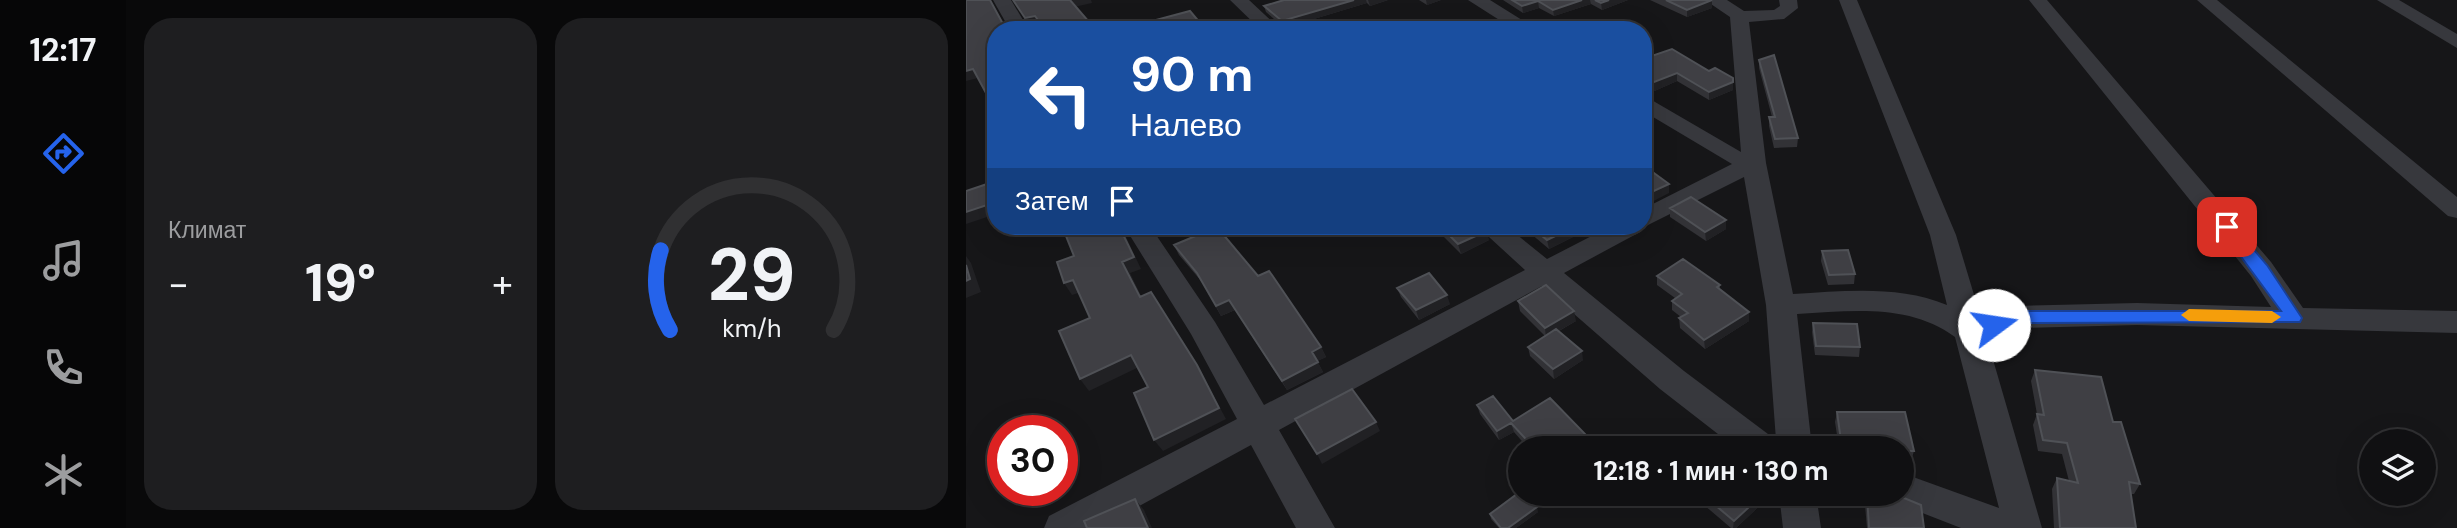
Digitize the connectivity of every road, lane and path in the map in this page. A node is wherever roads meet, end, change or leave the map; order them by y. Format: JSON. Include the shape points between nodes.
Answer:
{"nodes":[{"id":1,"x":1002,"y":0,"type":"edge"},
{"id":2,"x":1239,"y":0,"type":"edge"},
{"id":3,"x":1477,"y":0,"type":"edge"},
{"id":4,"x":1714,"y":0,"type":"edge"},
{"id":5,"x":1788,"y":0,"type":"edge"},
{"id":6,"x":1848,"y":0,"type":"edge"},
{"id":7,"x":2038,"y":0,"type":"edge"},
{"id":8,"x":2206,"y":0,"type":"edge"},
{"id":9,"x":2386,"y":0,"type":"edge"},
{"id":10,"x":1739,"y":17,"type":"junction"},
{"id":11,"x":1015,"y":21,"type":"edge"},
{"id":12,"x":1262,"y":21,"type":"edge"},
{"id":13,"x":1513,"y":21,"type":"edge"},
{"id":14,"x":2457,"y":42,"type":"edge"},
{"id":15,"x":1652,"y":107,"type":"edge"},
{"id":16,"x":1754,"y":163,"type":"junction"},
{"id":17,"x":2457,"y":210,"type":"edge"},
{"id":18,"x":1652,"y":214,"type":"edge"},
{"id":19,"x":1143,"y":235,"type":"edge"},
{"id":20,"x":1500,"y":235,"type":"edge"},
{"id":21,"x":1614,"y":235,"type":"edge"},
{"id":22,"x":1543,"y":273,"type":"junction"},
{"id":23,"x":1781,"y":305,"type":"junction"},
{"id":24,"x":2294,"y":318,"type":"junction"},
{"id":25,"x":2457,"y":321,"type":"edge"},
{"id":26,"x":1972,"y":333,"type":"junction"},
{"id":27,"x":1259,"y":425,"type":"junction"},
{"id":28,"x":1746,"y":436,"type":"edge"},
{"id":29,"x":1793,"y":436,"type":"edge"},
{"id":30,"x":1914,"y":493,"type":"edge"},
{"id":31,"x":1799,"y":506,"type":"edge"},
{"id":32,"x":1063,"y":528,"type":"edge"},
{"id":33,"x":1316,"y":528,"type":"edge"},
{"id":34,"x":1802,"y":528,"type":"edge"},
{"id":35,"x":2007,"y":528,"type":"edge"},
{"id":36,"x":2023,"y":528,"type":"edge"}],
"edges":[{"from":1,"to":11,"type":"street"},
{"from":2,"to":12,"type":"street"},
{"from":3,"to":13,"type":"street"},
{"from":4,"to":10,"type":"street","via":[[1735,10]]},
{"from":5,"to":10,"type":"street","via":[[1788,8],[1778,15]]},
{"from":6,"to":26,"type":"street","via":[[1942,235]]},
{"from":7,"to":24,"type":"street","via":[[2261,269]]},
{"from":8,"to":17,"type":"street"},
{"from":9,"to":14,"type":"street"},
{"from":10,"to":16,"type":"street"},
{"from":15,"to":16,"type":"street","via":[[1732,157]]},
{"from":16,"to":18,"type":"street"},
{"from":16,"to":23,"type":"street"},
{"from":19,"to":27,"type":"street"},
{"from":20,"to":22,"type":"street"},
{"from":21,"to":22,"type":"street"},
{"from":22,"to":27,"type":"street"},
{"from":22,"to":28,"type":"street"},
{"from":23,"to":26,"type":"street","via":[[1900,302],[1954,317]]},
{"from":23,"to":29,"type":"street"},
{"from":24,"to":25,"type":"street"},
{"from":24,"to":26,"type":"street","via":[[2016,317]]},
{"from":26,"to":36,"type":"street"},
{"from":27,"to":32,"type":"street"},
{"from":27,"to":33,"type":"street"},
{"from":30,"to":35,"type":"street"},
{"from":31,"to":34,"type":"street"}]}
